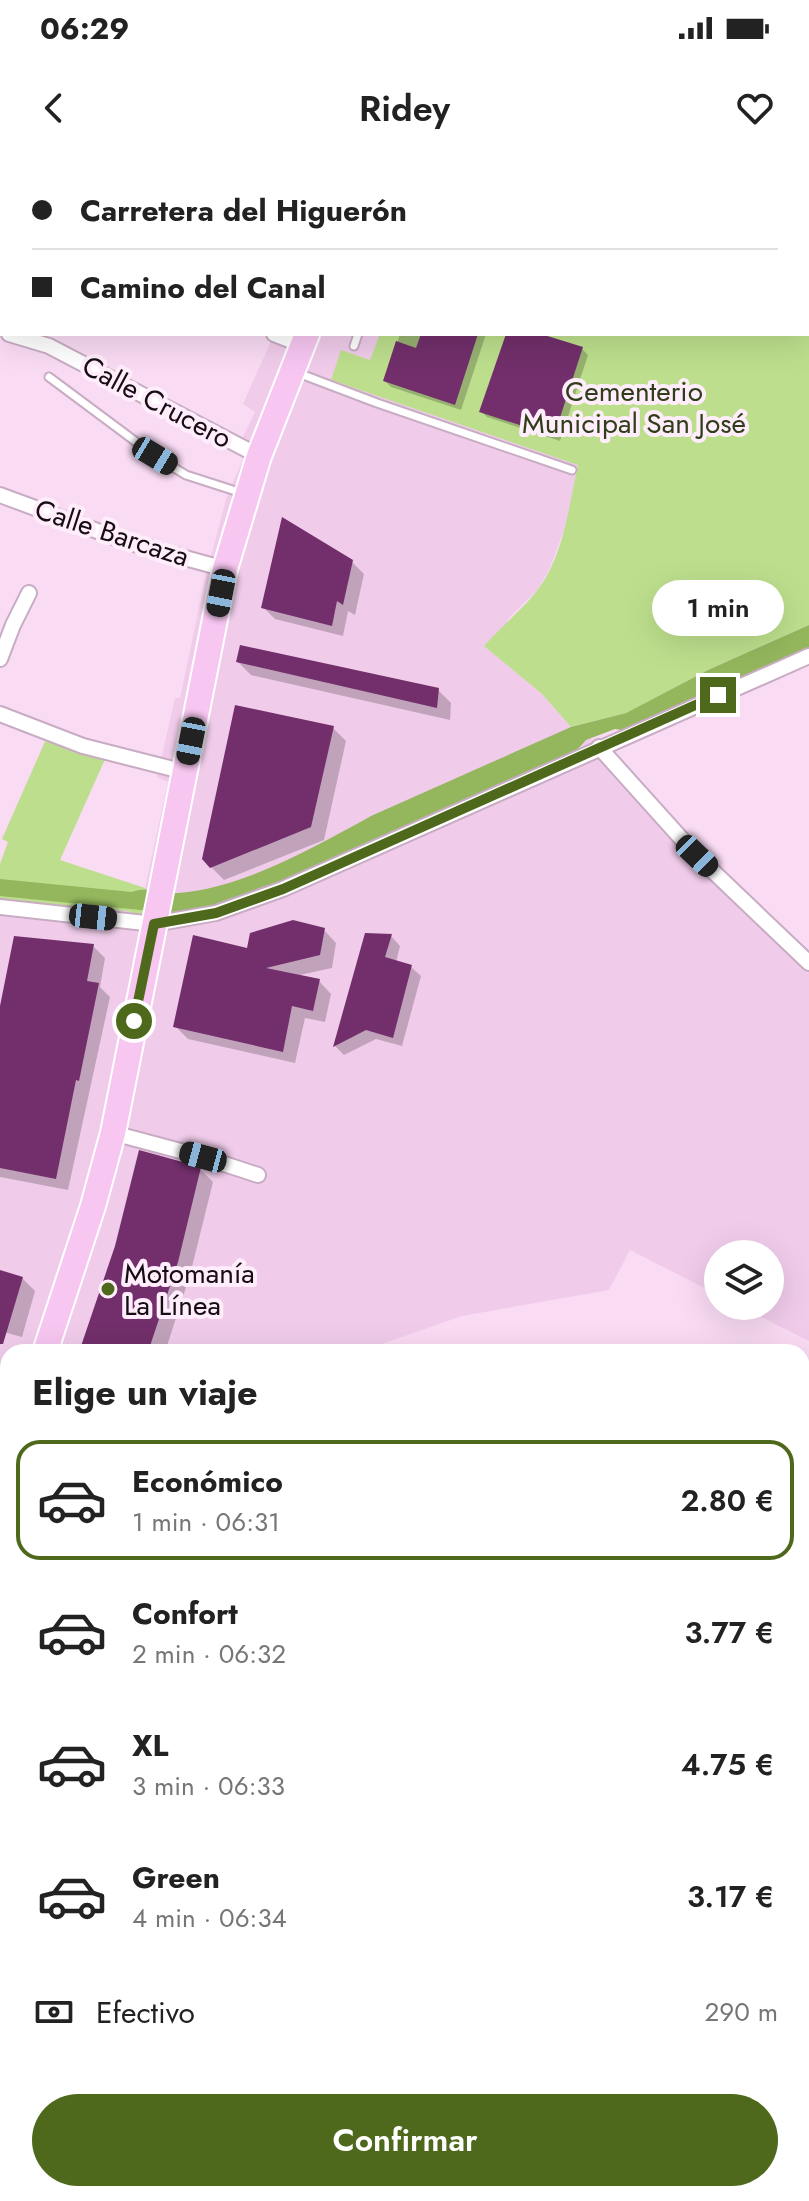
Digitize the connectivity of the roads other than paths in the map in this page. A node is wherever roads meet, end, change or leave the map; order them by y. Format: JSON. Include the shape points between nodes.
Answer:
{"nodes":[{"id":1,"x":16,"y":336,"type":"edge"},
{"id":2,"x":284,"y":336,"type":"edge"},
{"id":3,"x":357,"y":336,"type":"edge"},
{"id":4,"x":304,"y":340,"type":"edge"},
{"id":5,"x":354,"y":346,"type":"dead end"},
{"id":6,"x":292,"y":371,"type":"junction"},
{"id":7,"x":49,"y":377,"type":"dead end"},
{"id":8,"x":259,"y":456,"type":"junction"},
{"id":9,"x":572,"y":470,"type":"dead end"},
{"id":10,"x":247,"y":494,"type":"junction"},
{"id":11,"x":0,"y":495,"type":"edge"},
{"id":12,"x":225,"y":569,"type":"junction"},
{"id":13,"x":29,"y":593,"type":"dead end"},
{"id":14,"x":809,"y":656,"type":"edge"},
{"id":15,"x":0,"y":659,"type":"edge"},
{"id":16,"x":0,"y":714,"type":"edge"},
{"id":17,"x":599,"y":747,"type":"junction"},
{"id":18,"x":185,"y":772,"type":"junction"},
{"id":19,"x":0,"y":907,"type":"edge"},
{"id":20,"x":154,"y":924,"type":"junction"},
{"id":21,"x":809,"y":963,"type":"edge"},
{"id":22,"x":113,"y":1133,"type":"junction"},
{"id":23,"x":258,"y":1175,"type":"dead end"},
{"id":24,"x":48,"y":1344,"type":"edge"}],
"edges":[{"from":1,"to":8,"type":"street","name":"Calle Crucero","via":[[49,346]]},
{"from":2,"to":4,"type":"street"},
{"from":3,"to":5,"type":"lane"},
{"from":4,"to":6,"type":"main road"},
{"from":6,"to":8,"type":"main road"},
{"from":6,"to":9,"type":"lane"},
{"from":7,"to":10,"type":"lane","via":[[186,475]]},
{"from":8,"to":10,"type":"main road"},
{"from":10,"to":12,"type":"main road"},
{"from":11,"to":12,"type":"street","name":"Calle Barcaza","via":[[127,542]]},
{"from":12,"to":18,"type":"main road"},
{"from":13,"to":15,"type":"street"},
{"from":14,"to":17,"type":"street"},
{"from":16,"to":18,"type":"street","via":[[83,746]]},
{"from":17,"to":20,"type":"street","via":[[283,889],[216,913]]},
{"from":17,"to":21,"type":"street","via":[[697,856]]},
{"from":18,"to":20,"type":"main road"},
{"from":19,"to":20,"type":"street"},
{"from":20,"to":22,"type":"main road"},
{"from":22,"to":23,"type":"street"},
{"from":22,"to":24,"type":"main road"}]}
